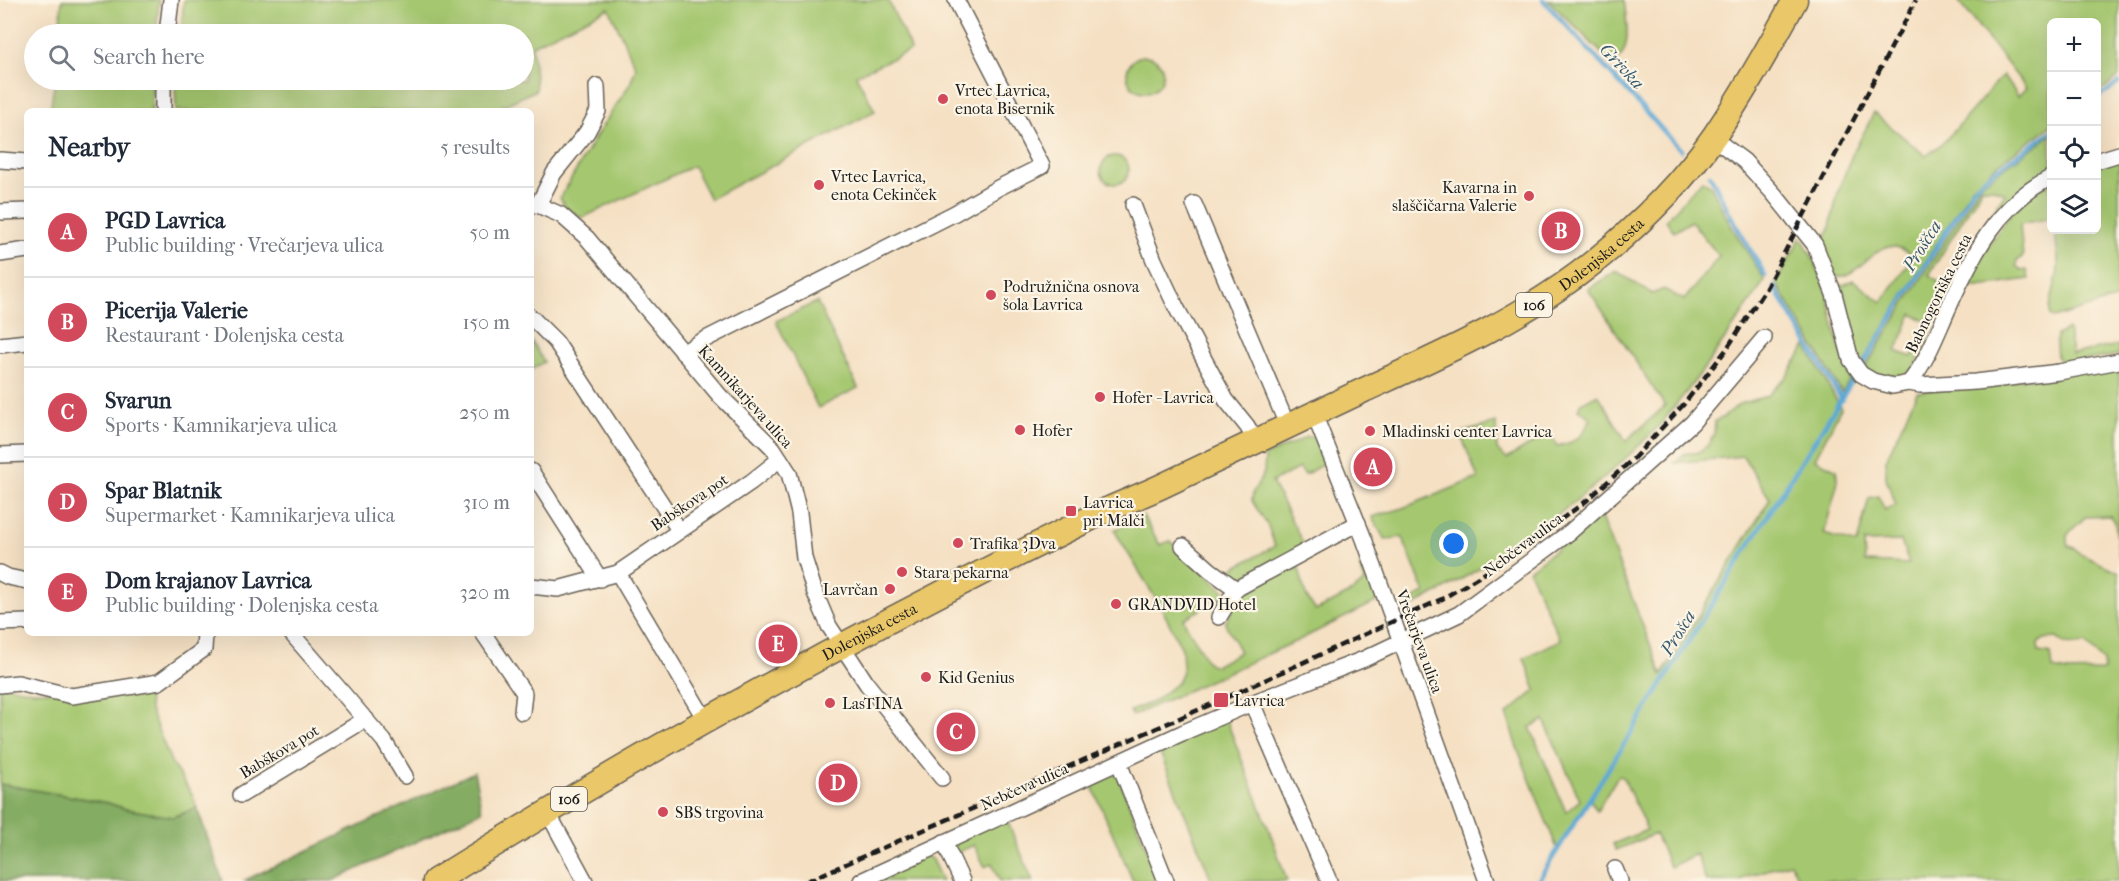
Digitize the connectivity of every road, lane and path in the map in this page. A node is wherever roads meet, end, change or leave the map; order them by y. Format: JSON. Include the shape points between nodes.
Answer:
{"nodes":[{"id":1,"x":171,"y":0,"type":"edge"},
{"id":2,"x":956,"y":0,"type":"edge"},
{"id":3,"x":1795,"y":0,"type":"edge"},
{"id":4,"x":168,"y":24,"type":"edge"},
{"id":5,"x":597,"y":86,"type":"dead end"},
{"id":6,"x":163,"y":90,"type":"edge"},
{"id":7,"x":164,"y":108,"type":"edge"},
{"id":8,"x":1713,"y":138,"type":"junction"},
{"id":9,"x":2119,"y":154,"type":"edge"},
{"id":10,"x":0,"y":160,"type":"edge"},
{"id":11,"x":2101,"y":160,"type":"edge"},
{"id":12,"x":24,"y":162,"type":"edge"},
{"id":13,"x":2047,"y":180,"type":"edge"},
{"id":14,"x":1194,"y":204,"type":"dead end"},
{"id":15,"x":535,"y":205,"type":"edge"},
{"id":16,"x":1133,"y":205,"type":"dead end"},
{"id":17,"x":24,"y":211,"type":"edge"},
{"id":18,"x":0,"y":212,"type":"edge"},
{"id":19,"x":24,"y":250,"type":"edge"},
{"id":20,"x":0,"y":254,"type":"edge"},
{"id":21,"x":534,"y":320,"type":"edge"},
{"id":22,"x":1764,"y":338,"type":"dead end"},
{"id":23,"x":24,"y":342,"type":"edge"},
{"id":24,"x":0,"y":345,"type":"edge"},
{"id":25,"x":683,"y":353,"type":"junction"},
{"id":26,"x":2119,"y":361,"type":"edge"},
{"id":27,"x":1909,"y":383,"type":"junction"},
{"id":28,"x":1314,"y":414,"type":"junction"},
{"id":29,"x":1288,"y":427,"type":"junction"},
{"id":30,"x":1256,"y":441,"type":"junction"},
{"id":31,"x":24,"y":454,"type":"edge"},
{"id":32,"x":0,"y":455,"type":"edge"},
{"id":33,"x":780,"y":459,"type":"junction"},
{"id":34,"x":534,"y":476,"type":"edge"},
{"id":35,"x":1358,"y":523,"type":"junction"},
{"id":36,"x":679,"y":530,"type":"junction"},
{"id":37,"x":1183,"y":546,"type":"dead end"},
{"id":38,"x":0,"y":573,"type":"edge"},
{"id":39,"x":618,"y":573,"type":"junction"},
{"id":40,"x":600,"y":579,"type":"junction"},
{"id":41,"x":24,"y":580,"type":"edge"},
{"id":42,"x":534,"y":586,"type":"edge"},
{"id":43,"x":1236,"y":589,"type":"junction"},
{"id":44,"x":1219,"y":617,"type":"dead end"},
{"id":45,"x":24,"y":622,"type":"edge"},
{"id":46,"x":0,"y":624,"type":"edge"},
{"id":47,"x":205,"y":636,"type":"edge"},
{"id":48,"x":294,"y":636,"type":"edge"},
{"id":49,"x":485,"y":636,"type":"edge"},
{"id":50,"x":1401,"y":643,"type":"junction"},
{"id":51,"x":842,"y":646,"type":"junction"},
{"id":52,"x":0,"y":685,"type":"edge"},
{"id":53,"x":1252,"y":703,"type":"junction"},
{"id":54,"x":522,"y":712,"type":"dead end"},
{"id":55,"x":366,"y":719,"type":"junction"},
{"id":56,"x":706,"y":721,"type":"junction"},
{"id":57,"x":1119,"y":763,"type":"junction"},
{"id":58,"x":405,"y":776,"type":"dead end"},
{"id":59,"x":942,"y":778,"type":"dead end"},
{"id":60,"x":241,"y":795,"type":"dead end"},
{"id":61,"x":547,"y":812,"type":"junction"},
{"id":62,"x":944,"y":842,"type":"junction"},
{"id":63,"x":435,"y":881,"type":"edge"},
{"id":64,"x":585,"y":881,"type":"edge"},
{"id":65,"x":861,"y":881,"type":"edge"},
{"id":66,"x":962,"y":881,"type":"edge"},
{"id":67,"x":1166,"y":881,"type":"edge"},
{"id":68,"x":1329,"y":881,"type":"edge"},
{"id":69,"x":1488,"y":881,"type":"edge"}],
"edges":[{"from":1,"to":4,"type":"street"},
{"from":2,"to":25,"type":"street","name":"Kamnikarjeva ulica","via":[[1042,166]]},
{"from":3,"to":8,"type":"main road","name":"Dolenjska cesta","number":"106"},
{"from":5,"to":15,"type":"street","name":"Kamnikarjeva ulica","via":[[598,111],[588,132],[554,173]]},
{"from":6,"to":7,"type":"street"},
{"from":8,"to":27,"type":"street","via":[[1744,161],[1815,245],[1834,294],[1851,360],[1873,381],[1893,386]]},
{"from":8,"to":28,"type":"main road","name":"Dolenjska cesta","number":"106","via":[[1658,203],[1567,284],[1472,340]]},
{"from":9,"to":11,"type":"street"},
{"from":10,"to":12,"type":"street"},
{"from":13,"to":27,"type":"street","name":"Babnogoriška cesta","via":[[2013,202],[1995,223],[1970,263],[1928,356]]},
{"from":14,"to":29,"type":"street"},
{"from":15,"to":25,"type":"street","name":"Kamnikarjeva ulica","via":[[561,215],[587,238]]},
{"from":16,"to":30,"type":"street","via":[[1176,308],[1226,400]]},
{"from":17,"to":18,"type":"street"},
{"from":19,"to":20,"type":"street"},
{"from":21,"to":36,"type":"street","via":[[556,342]]},
{"from":22,"to":50,"type":"street","name":"Nebčeva ulica","via":[[1692,423],[1570,532],[1459,614]]},
{"from":23,"to":24,"type":"street"},
{"from":25,"to":33,"type":"street","name":"Kamnikarjeva ulica"},
{"from":26,"to":27,"type":"street","via":[[1976,382]]},
{"from":28,"to":29,"type":"main road","name":"Dolenjska cesta","number":"106"},
{"from":28,"to":35,"type":"street","name":"Vrečarjeva ulica"},
{"from":29,"to":30,"type":"main road","name":"Dolenjska cesta","number":"106"},
{"from":30,"to":51,"type":"main road","name":"Dolenjska cesta","number":"106","via":[[1084,522]]},
{"from":31,"to":32,"type":"street"},
{"from":33,"to":36,"type":"street","name":"Babškova pot"},
{"from":33,"to":51,"type":"street","name":"Kamnikarjeva ulica","via":[[794,492],[800,541],[814,593]]},
{"from":34,"to":40,"type":"street"},
{"from":35,"to":43,"type":"street"},
{"from":35,"to":50,"type":"street","name":"Vrečarjeva ulica"},
{"from":36,"to":39,"type":"street","name":"Babškova pot"},
{"from":37,"to":43,"type":"street"},
{"from":38,"to":41,"type":"street"},
{"from":39,"to":40,"type":"street","name":"Babškova pot"},
{"from":39,"to":56,"type":"street"},
{"from":40,"to":42,"type":"street","name":"Babškova pot","via":[[558,589]]},
{"from":43,"to":44,"type":"street"},
{"from":45,"to":46,"type":"street"},
{"from":47,"to":52,"type":"street","via":[[204,649],[159,682],[72,696],[18,683]]},
{"from":48,"to":55,"type":"street"},
{"from":49,"to":54,"type":"street","via":[[524,693]]},
{"from":50,"to":53,"type":"street","name":"Nebčeva ulica"},
{"from":50,"to":69,"type":"street","name":"Vrečarjeva ulica"},
{"from":51,"to":56,"type":"main road","name":"Dolenjska cesta","number":"106"},
{"from":51,"to":59,"type":"street","name":"Kamnikarjeva ulica","via":[[867,684]]},
{"from":53,"to":57,"type":"street","name":"Nebčeva ulica"},
{"from":53,"to":68,"type":"street"},
{"from":55,"to":58,"type":"street"},
{"from":55,"to":60,"type":"street","name":"Babškova pot"},
{"from":56,"to":61,"type":"main road","name":"Dolenjska cesta","number":"106"},
{"from":57,"to":62,"type":"street","name":"Nebčeva ulica"},
{"from":57,"to":67,"type":"street"},
{"from":61,"to":63,"type":"main road","name":"Dolenjska cesta","number":"106"},
{"from":61,"to":64,"type":"street"},
{"from":62,"to":65,"type":"street","name":"Nebčeva ulica"},
{"from":62,"to":66,"type":"street"}]}
